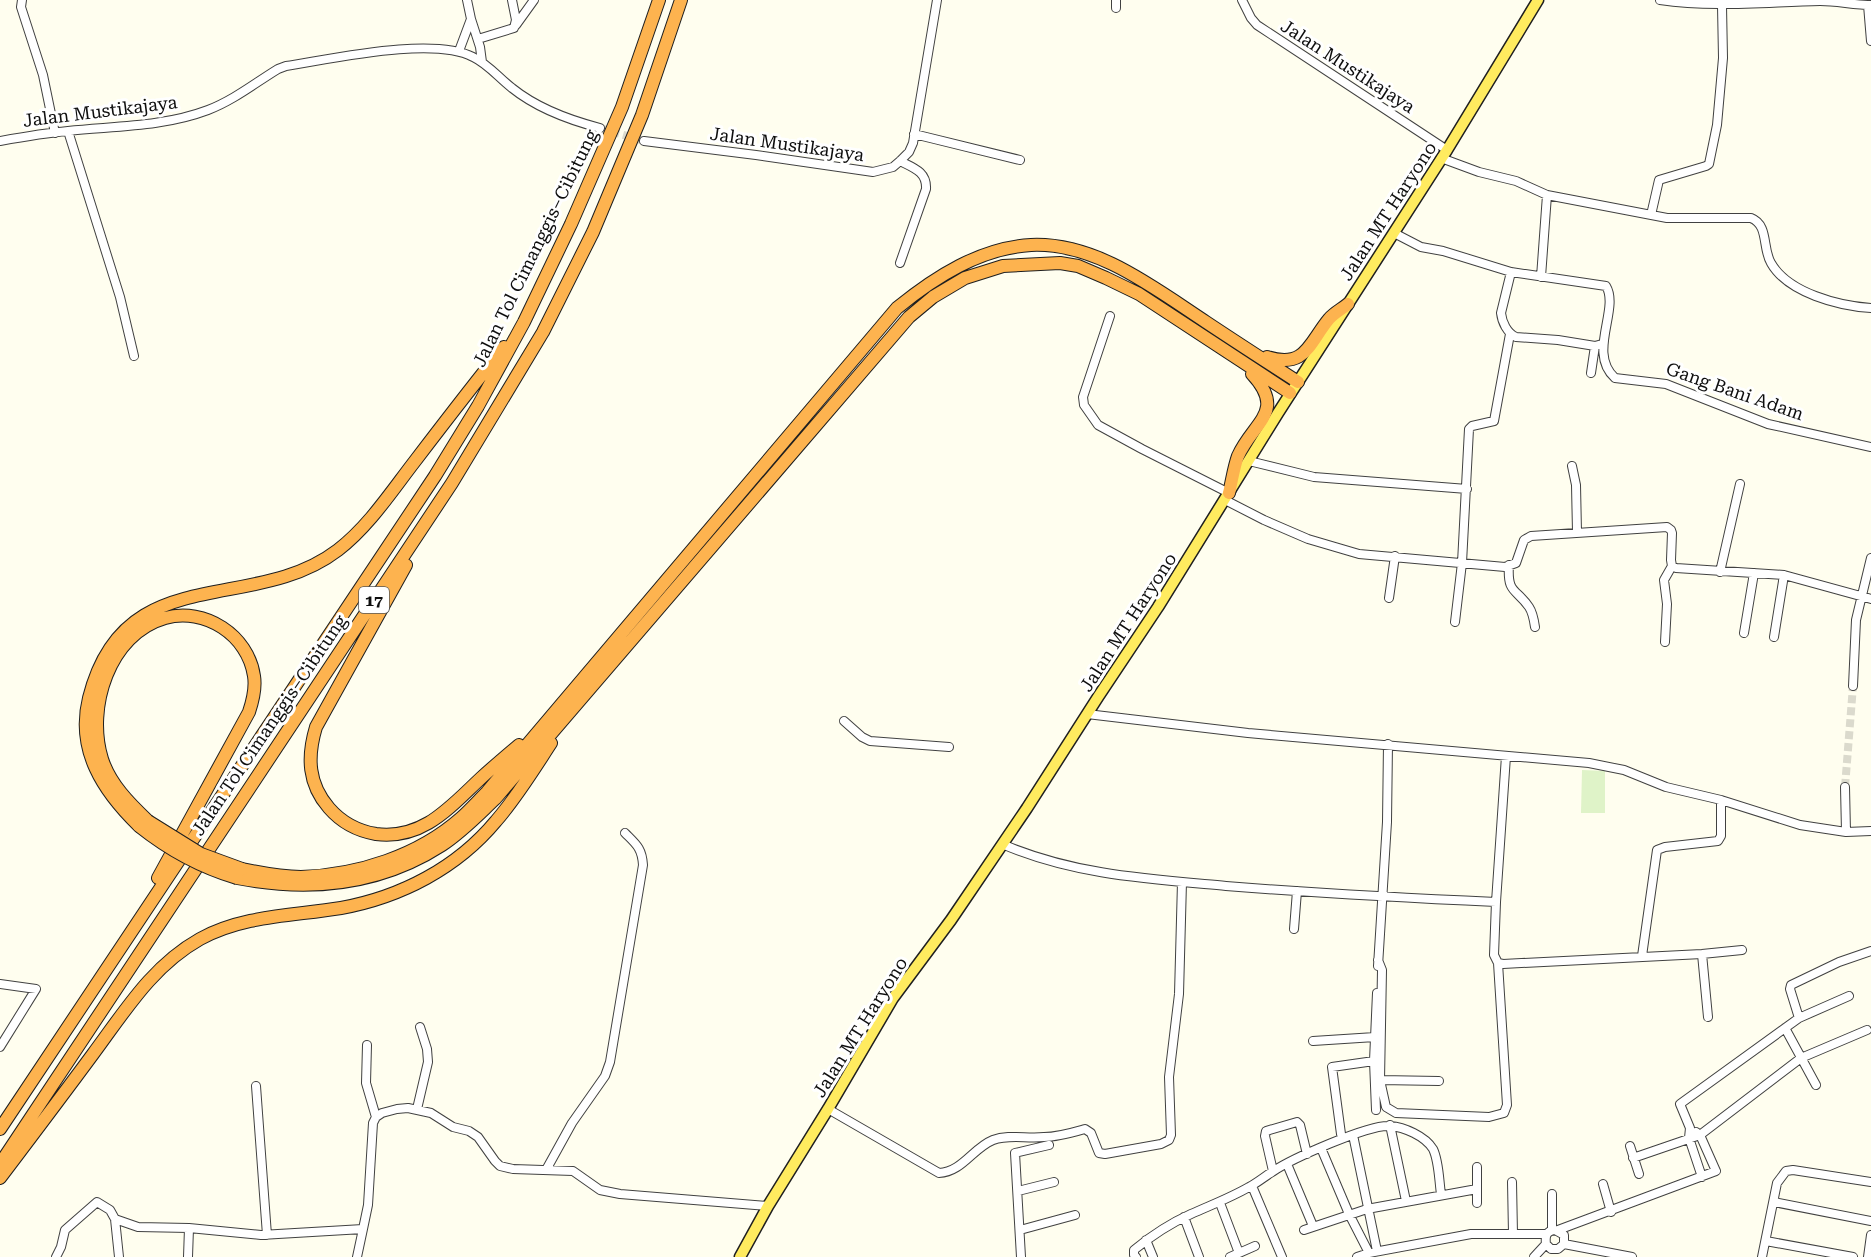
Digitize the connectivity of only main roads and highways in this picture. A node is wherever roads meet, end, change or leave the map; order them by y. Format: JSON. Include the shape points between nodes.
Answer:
{"nodes":[{"id":1,"x":659,"y":0,"type":"edge"},
{"id":2,"x":681,"y":0,"type":"edge"},
{"id":3,"x":1538,"y":0,"type":"edge"},
{"id":4,"x":1348,"y":304,"type":"junction"},
{"id":5,"x":524,"y":322,"type":"junction"},
{"id":6,"x":1249,"y":351,"type":"junction"},
{"id":7,"x":1243,"y":364,"type":"junction"},
{"id":8,"x":1298,"y":382,"type":"junction"},
{"id":9,"x":1290,"y":393,"type":"junction"},
{"id":10,"x":452,"y":483,"type":"junction"},
{"id":11,"x":1227,"y":496,"type":"junction"},
{"id":12,"x":586,"y":693,"type":"junction"},
{"id":13,"x":549,"y":720,"type":"junction"},
{"id":14,"x":143,"y":823,"type":"junction"},
{"id":15,"x":240,"y":873,"type":"junction"},
{"id":16,"x":128,"y":934,"type":"junction"},
{"id":17,"x":0,"y":1129,"type":"edge"},
{"id":18,"x":0,"y":1164,"type":"edge"},
{"id":19,"x":0,"y":1178,"type":"edge"},
{"id":20,"x":740,"y":1257,"type":"edge"}],
"edges":[{"from":1,"to":5,"type":"highway","name":"Jalan Tol Cimanggis–Cibitung","number":"17","via":[[622,107]]},
{"from":2,"to":10,"type":"highway","name":"Jalan Tol Cimanggis–Cibitung","number":"17","via":[[642,115],[593,232],[543,332]]},
{"from":3,"to":4,"type":"main road","name":"Jalan MT Haryono"},
{"from":4,"to":6,"type":"highway","via":[[1330,317],[1302,356],[1280,361]]},
{"from":4,"to":8,"type":"main road","name":"Jalan MT Haryono"},
{"from":5,"to":14,"type":"highway","via":[[372,516],[337,550],[320,562],[274,580],[178,599],[146,615],[114,643],[92,686],[86,710],[87,737],[101,783],[117,805]]},
{"from":5,"to":16,"type":"highway","name":"Jalan Tol Cimanggis–Cibitung","number":"17","via":[[435,476]]},
{"from":6,"to":8,"type":"highway"},
{"from":6,"to":13,"type":"highway","via":[[1147,282],[1082,251],[1030,245],[995,252],[959,266],[924,286],[897,308]]},
{"from":7,"to":9,"type":"highway"},
{"from":7,"to":11,"type":"highway","via":[[1266,391],[1268,403],[1239,456]]},
{"from":7,"to":12,"type":"highway","via":[[1138,294],[1078,266],[1060,262],[1003,266],[965,278],[909,317]]},
{"from":8,"to":9,"type":"main road","name":"Jalan MT Haryono"},
{"from":9,"to":11,"type":"main road","name":"Jalan MT Haryono"},
{"from":10,"to":13,"type":"highway","via":[[316,727],[310,746],[314,786],[334,814],[350,826],[388,835],[411,832],[452,807]]},
{"from":10,"to":18,"type":"highway","name":"Jalan Tol Cimanggis–Cibitung","number":"17"},
{"from":11,"to":20,"type":"main road","name":"Jalan MT Haryono","via":[[1002,844],[893,998]]},
{"from":12,"to":15,"type":"highway","via":[[495,799],[443,844],[413,861],[377,875],[333,885],[267,884]]},
{"from":12,"to":19,"type":"highway","via":[[496,821],[452,862],[375,900],[224,927],[175,956],[126,1007]]},
{"from":13,"to":15,"type":"highway","via":[[460,818],[409,852],[374,865],[334,873],[300,877]]},
{"from":14,"to":15,"type":"highway","bridge":true},
{"from":14,"to":16,"type":"highway","via":[[102,760],[96,711],[100,689],[121,651],[150,625],[183,615],[199,617],[230,632],[243,647],[255,677],[254,694],[249,712]]},
{"from":16,"to":17,"type":"highway","name":"Jalan Tol Cimanggis–Cibitung","number":"17"}]}
